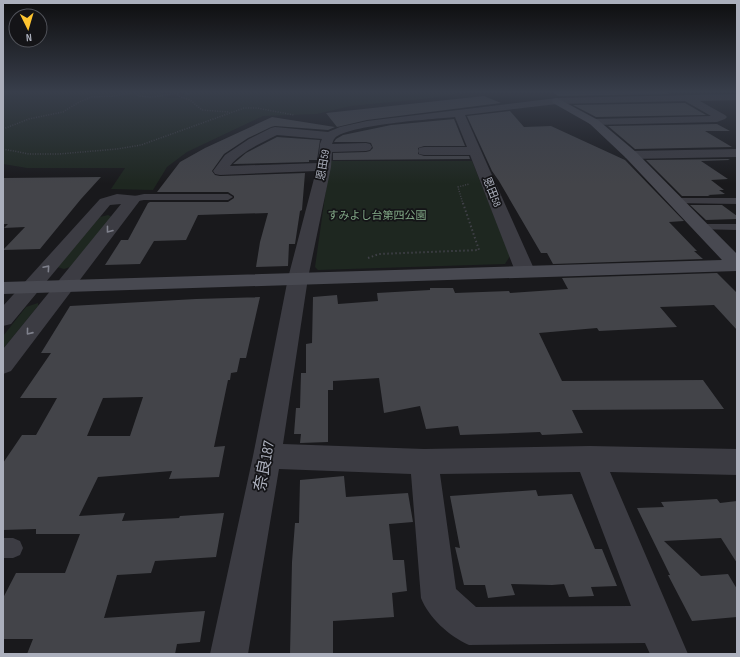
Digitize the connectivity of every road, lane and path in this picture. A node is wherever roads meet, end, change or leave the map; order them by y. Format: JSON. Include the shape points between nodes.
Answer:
{"nodes":[{"id":1,"x":594,"y":122,"type":"edge"},
{"id":2,"x":21,"y":123,"type":"edge"},
{"id":3,"x":203,"y":123,"type":"edge"},
{"id":4,"x":377,"y":123,"type":"edge"},
{"id":5,"x":463,"y":123,"type":"edge"},
{"id":6,"x":3,"y":129,"type":"edge"},
{"id":7,"x":328,"y":142,"type":"junction"},
{"id":8,"x":366,"y":147,"type":"dead end"},
{"id":9,"x":3,"y":149,"type":"edge"},
{"id":10,"x":475,"y":151,"type":"junction"},
{"id":11,"x":424,"y":152,"type":"dead end"},
{"id":12,"x":737,"y":153,"type":"edge"},
{"id":13,"x":631,"y":155,"type":"junction"},
{"id":14,"x":324,"y":167,"type":"junction"},
{"id":15,"x":489,"y":184,"type":"junction"},
{"id":16,"x":228,"y":197,"type":"dead end"},
{"id":17,"x":133,"y":199,"type":"junction"},
{"id":18,"x":675,"y":201,"type":"junction"},
{"id":19,"x":737,"y":201,"type":"edge"},
{"id":20,"x":737,"y":226,"type":"edge"},
{"id":21,"x":700,"y":227,"type":"junction"},
{"id":22,"x":366,"y":262,"type":"dead end"},
{"id":23,"x":737,"y":265,"type":"edge"},
{"id":24,"x":525,"y":271,"type":"junction"},
{"id":25,"x":298,"y":278,"type":"junction"},
{"id":26,"x":66,"y":286,"type":"junction"},
{"id":27,"x":31,"y":287,"type":"junction"},
{"id":28,"x":3,"y":288,"type":"edge"},
{"id":29,"x":3,"y":319,"type":"edge"},
{"id":30,"x":3,"y":365,"type":"edge"},
{"id":31,"x":267,"y":456,"type":"junction"},
{"id":32,"x":590,"y":459,"type":"junction"},
{"id":33,"x":424,"y":462,"type":"junction"},
{"id":34,"x":737,"y":462,"type":"edge"},
{"id":35,"x":663,"y":639,"type":"edge"},
{"id":36,"x":229,"y":654,"type":"edge"}],
"edges":[{"from":1,"to":13,"type":"street"},
{"from":2,"to":6,"type":"path"},
{"from":3,"to":9,"type":"path","via":[[163,138],[117,149],[59,154],[29,154]]},
{"from":4,"to":7,"type":"street","name":"恩田59","via":[[344,129]]},
{"from":5,"to":10,"type":"street","name":"恩田58"},
{"from":7,"to":8,"type":"street"},
{"from":7,"to":14,"type":"street","name":"恩田59"},
{"from":7,"to":14,"type":"street","via":[[275,130],[230,158],[220,171]]},
{"from":10,"to":11,"type":"street"},
{"from":10,"to":15,"type":"street","name":"恩田58"},
{"from":12,"to":13,"type":"street"},
{"from":13,"to":18,"type":"street"},
{"from":14,"to":25,"type":"street","name":"恩田59"},
{"from":15,"to":22,"type":"path","via":[[464,184],[458,187],[479,250],[379,254],[371,256]]},
{"from":15,"to":24,"type":"street","name":"恩田58"},
{"from":16,"to":17,"type":"lane"},
{"from":17,"to":26,"type":"street","one_way":true},
{"from":27,"to":17,"type":"street","one_way":true,"via":[[105,202]]},
{"from":18,"to":19,"type":"lane"},
{"from":18,"to":21,"type":"street"},
{"from":20,"to":21,"type":"lane"},
{"from":21,"to":23,"type":"street"},
{"from":23,"to":24,"type":"street"},
{"from":24,"to":25,"type":"street"},
{"from":25,"to":26,"type":"street"},
{"from":25,"to":31,"type":"street","name":"奈良187"},
{"from":26,"to":27,"type":"street"},
{"from":26,"to":30,"type":"street","one_way":true},
{"from":27,"to":28,"type":"street"},
{"from":27,"to":29,"type":"street"},
{"from":31,"to":33,"type":"street"},
{"from":31,"to":36,"type":"street","name":"奈良187"},
{"from":32,"to":33,"type":"street"},
{"from":32,"to":34,"type":"street"},
{"from":32,"to":35,"type":"street"},
{"from":33,"to":35,"type":"street","via":[[439,598],[469,626]]}]}
